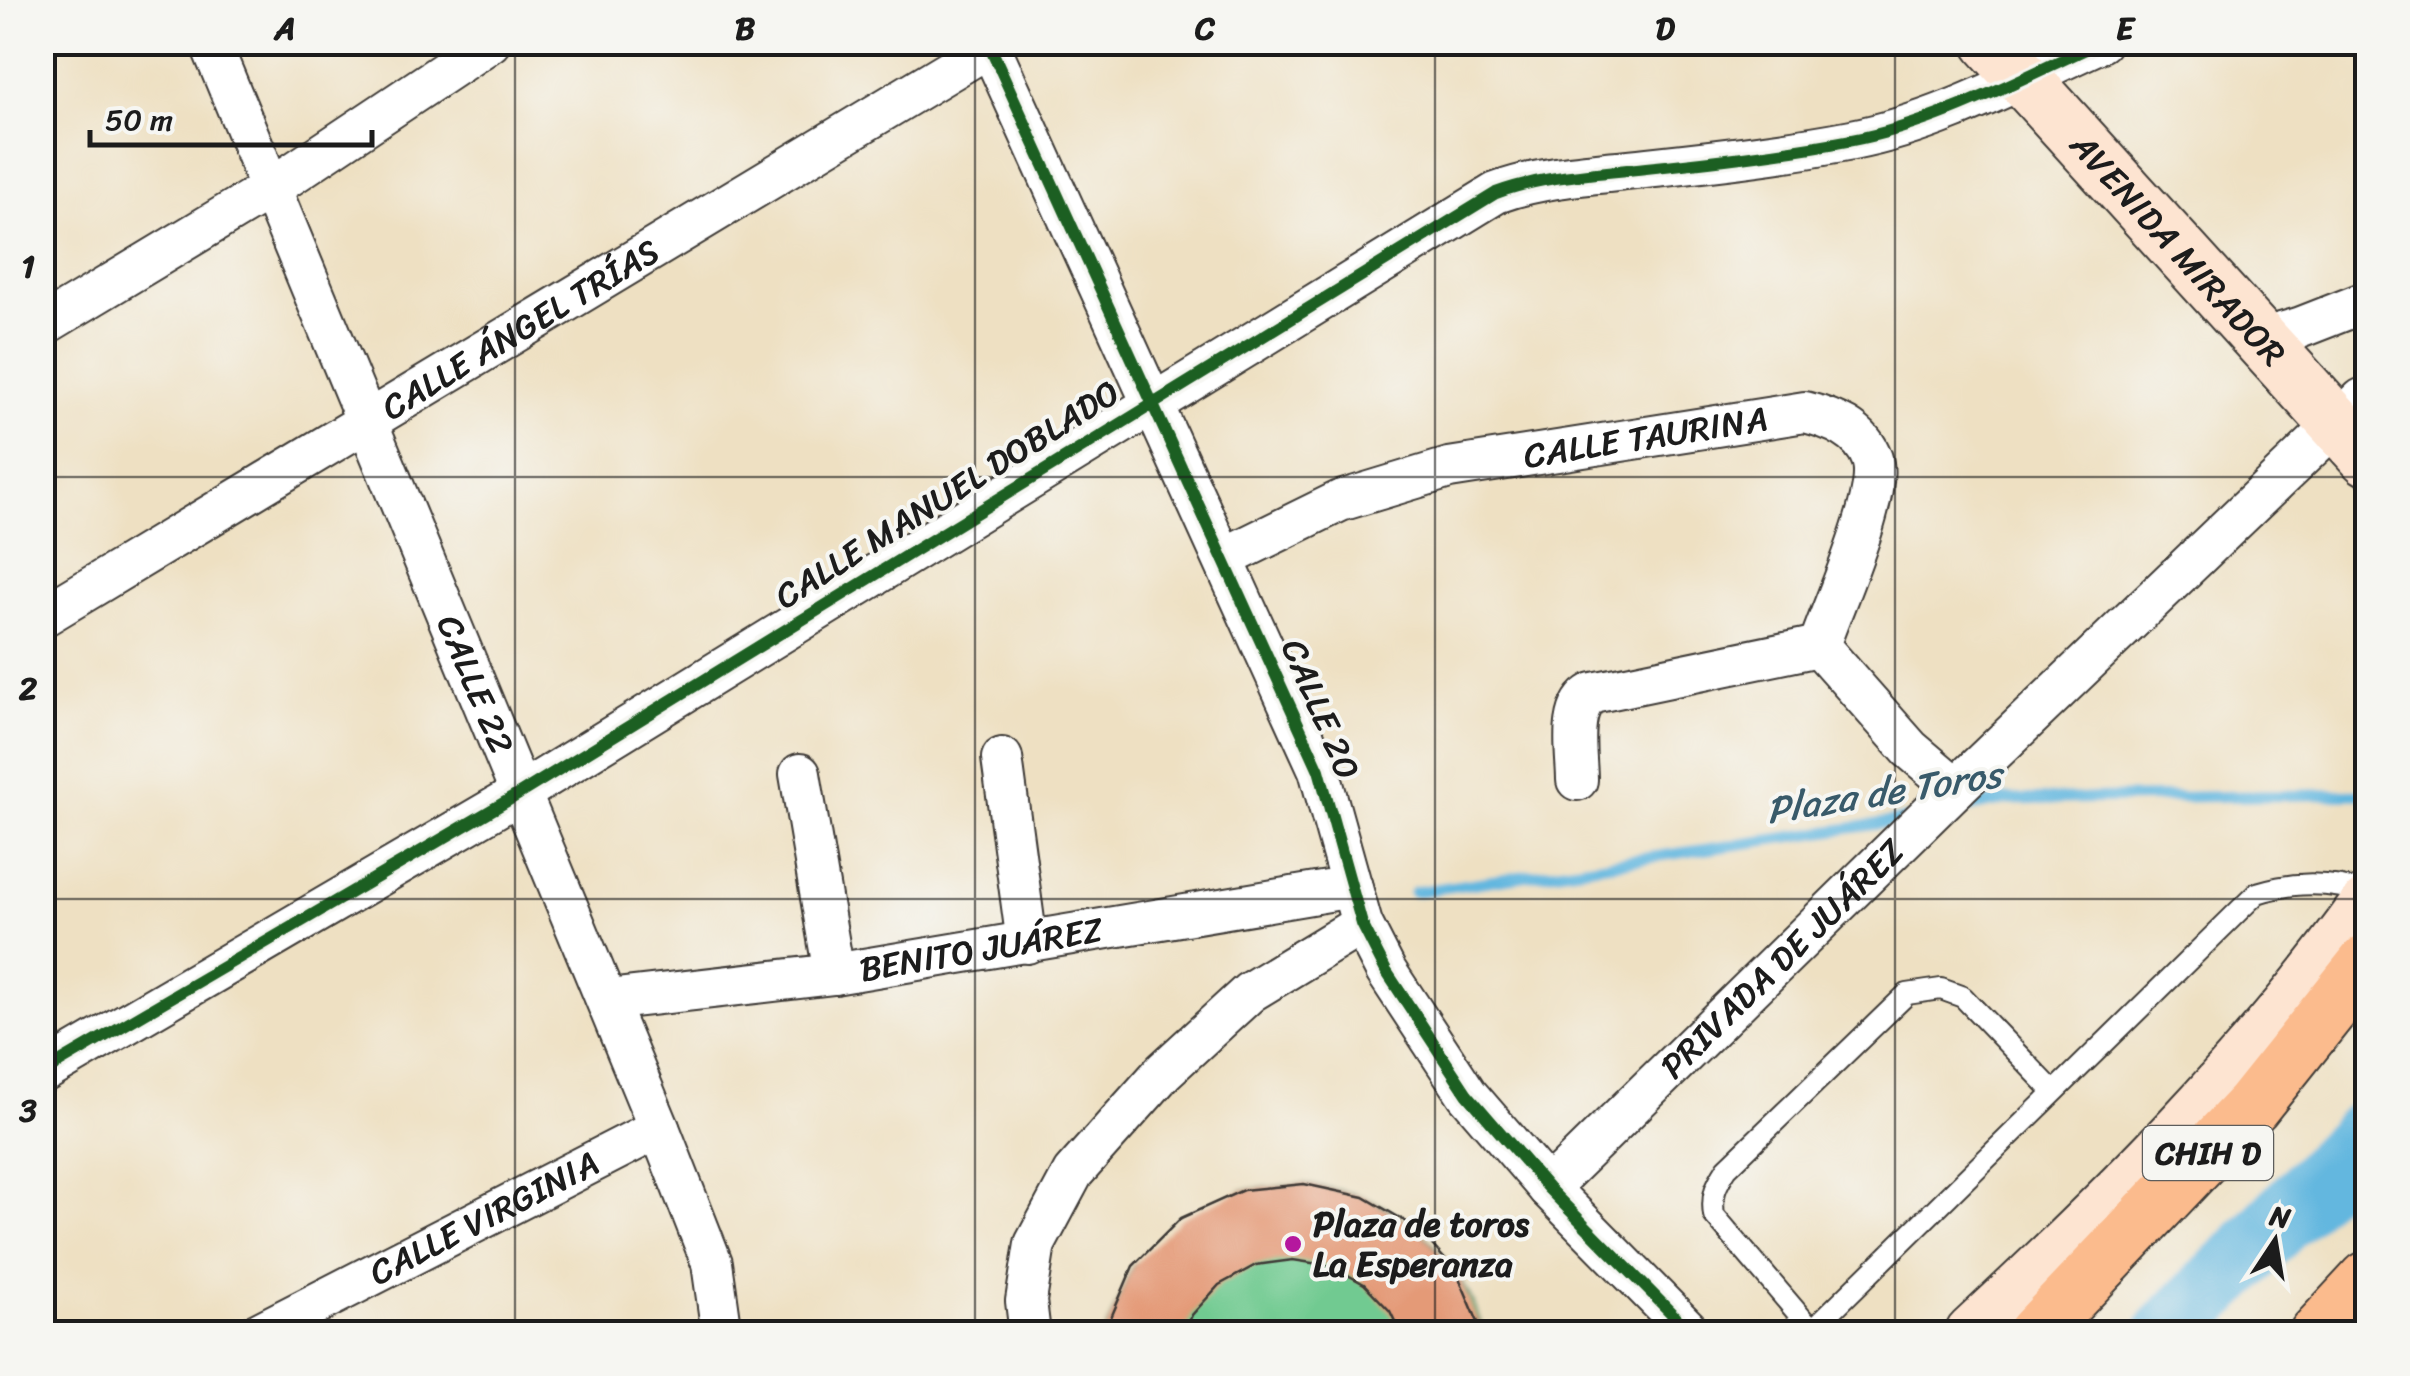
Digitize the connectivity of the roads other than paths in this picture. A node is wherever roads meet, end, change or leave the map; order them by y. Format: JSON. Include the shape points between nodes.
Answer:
{"nodes":[{"id":1,"x":210,"y":42,"type":"edge"},
{"id":2,"x":490,"y":42,"type":"edge"},
{"id":3,"x":992,"y":44,"type":"edge"},
{"id":4,"x":2042,"y":54,"type":"edge"},
{"id":5,"x":272,"y":188,"type":"junction"},
{"id":6,"x":2368,"y":301,"type":"edge"},
{"id":7,"x":42,"y":326,"type":"edge"},
{"id":8,"x":2280,"y":333,"type":"junction"},
{"id":9,"x":1151,"y":402,"type":"junction"},
{"id":10,"x":2358,"y":421,"type":"edge"},
{"id":11,"x":365,"y":422,"type":"junction"},
{"id":12,"x":1224,"y":558,"type":"junction"},
{"id":13,"x":42,"y":617,"type":"edge"},
{"id":14,"x":1820,"y":646,"type":"junction"},
{"id":15,"x":1002,"y":758,"type":"dead end"},
{"id":16,"x":800,"y":774,"type":"dead end"},
{"id":17,"x":1577,"y":780,"type":"dead end"},
{"id":18,"x":1956,"y":788,"type":"junction"},
{"id":19,"x":519,"y":794,"type":"junction"},
{"id":20,"x":2368,"y":894,"type":"edge"},
{"id":21,"x":1357,"y":905,"type":"junction"},
{"id":22,"x":2368,"y":905,"type":"edge"},
{"id":23,"x":1028,"y":944,"type":"junction"},
{"id":24,"x":2368,"y":960,"type":"edge"},
{"id":25,"x":834,"y":974,"type":"junction"},
{"id":26,"x":607,"y":1000,"type":"junction"},
{"id":27,"x":42,"y":1074,"type":"edge"},
{"id":28,"x":2052,"y":1092,"type":"junction"},
{"id":29,"x":660,"y":1128,"type":"junction"},
{"id":30,"x":1548,"y":1188,"type":"junction"},
{"id":31,"x":2368,"y":1279,"type":"edge"},
{"id":32,"x":1810,"y":1332,"type":"edge"},
{"id":33,"x":257,"y":1334,"type":"edge"},
{"id":34,"x":722,"y":1334,"type":"edge"},
{"id":35,"x":1030,"y":1334,"type":"edge"},
{"id":36,"x":1692,"y":1334,"type":"edge"},
{"id":37,"x":1973,"y":1334,"type":"edge"},
{"id":38,"x":2035,"y":1334,"type":"edge"},
{"id":39,"x":2317,"y":1334,"type":"edge"}],
"edges":[{"from":1,"to":5,"type":"street","name":"CALLE 22"},
{"from":2,"to":5,"type":"street"},
{"from":3,"to":9,"type":"street","name":"CALLE 20"},
{"from":3,"to":11,"type":"street","name":"CALLE ÁNGEL TRÍAS"},
{"from":4,"to":8,"type":"main road","name":"AVENIDA MIRADOR"},
{"from":4,"to":9,"type":"street","name":"CALLE MANUEL DOBLADO","via":[[1928,118],[1854,140],[1566,176],[1496,193]]},
{"from":5,"to":7,"type":"street"},
{"from":5,"to":11,"type":"street","name":"CALLE 22"},
{"from":6,"to":8,"type":"street"},
{"from":8,"to":10,"type":"main road","name":"AVENIDA MIRADOR"},
{"from":9,"to":12,"type":"street","name":"CALLE 20"},
{"from":9,"to":19,"type":"street","name":"CALLE MANUEL DOBLADO"},
{"from":10,"to":18,"type":"street","name":"PRIVADA DE JUÁREZ"},
{"from":11,"to":13,"type":"street","name":"CALLE ÁNGEL TRÍAS"},
{"from":11,"to":19,"type":"street","name":"CALLE 22"},
{"from":12,"to":14,"type":"street","name":"CALLE TAURINA","via":[[1340,501],[1449,468],[1805,412],[1855,434],[1873,460],[1871,504]]},
{"from":12,"to":21,"type":"street","name":"CALLE 20","via":[[1318,770]]},
{"from":14,"to":17,"type":"street","via":[[1584,697],[1577,709]]},
{"from":14,"to":18,"type":"street","via":[[1910,749]]},
{"from":15,"to":23,"type":"street"},
{"from":16,"to":25,"type":"street"},
{"from":18,"to":30,"type":"street","name":"PRIVADA DE JUÁREZ"},
{"from":19,"to":26,"type":"street","name":"CALLE 22"},
{"from":19,"to":27,"type":"street","name":"CALLE MANUEL DOBLADO"},
{"from":20,"to":28,"type":"lane","via":[[2287,883],[2257,893]]},
{"from":21,"to":23,"type":"street","name":"BENITO JUÁREZ"},
{"from":21,"to":30,"type":"street","name":"CALLE 20","via":[[1386,971],[1466,1094]]},
{"from":21,"to":35,"type":"street","via":[[1164,1071],[1073,1173],[1036,1244],[1026,1301]]},
{"from":22,"to":37,"type":"main road","via":[[2219,1092]]},
{"from":23,"to":25,"type":"street","name":"BENITO JUÁREZ"},
{"from":24,"to":38,"type":"main road","number":"CHIH D","via":[[2252,1106]]},
{"from":25,"to":26,"type":"street","name":"BENITO JUÁREZ"},
{"from":26,"to":29,"type":"street","name":"CALLE 22"},
{"from":28,"to":32,"type":"lane"},
{"from":28,"to":32,"type":"lane","via":[[1963,997],[1941,989],[1908,994],[1727,1168],[1715,1186],[1714,1215]]},
{"from":29,"to":33,"type":"street","name":"CALLE VIRGINIA"},
{"from":29,"to":34,"type":"street","name":"CALLE 22","via":[[712,1264]]},
{"from":30,"to":36,"type":"street","name":"CALLE 20"},
{"from":31,"to":39,"type":"main road"}]}
